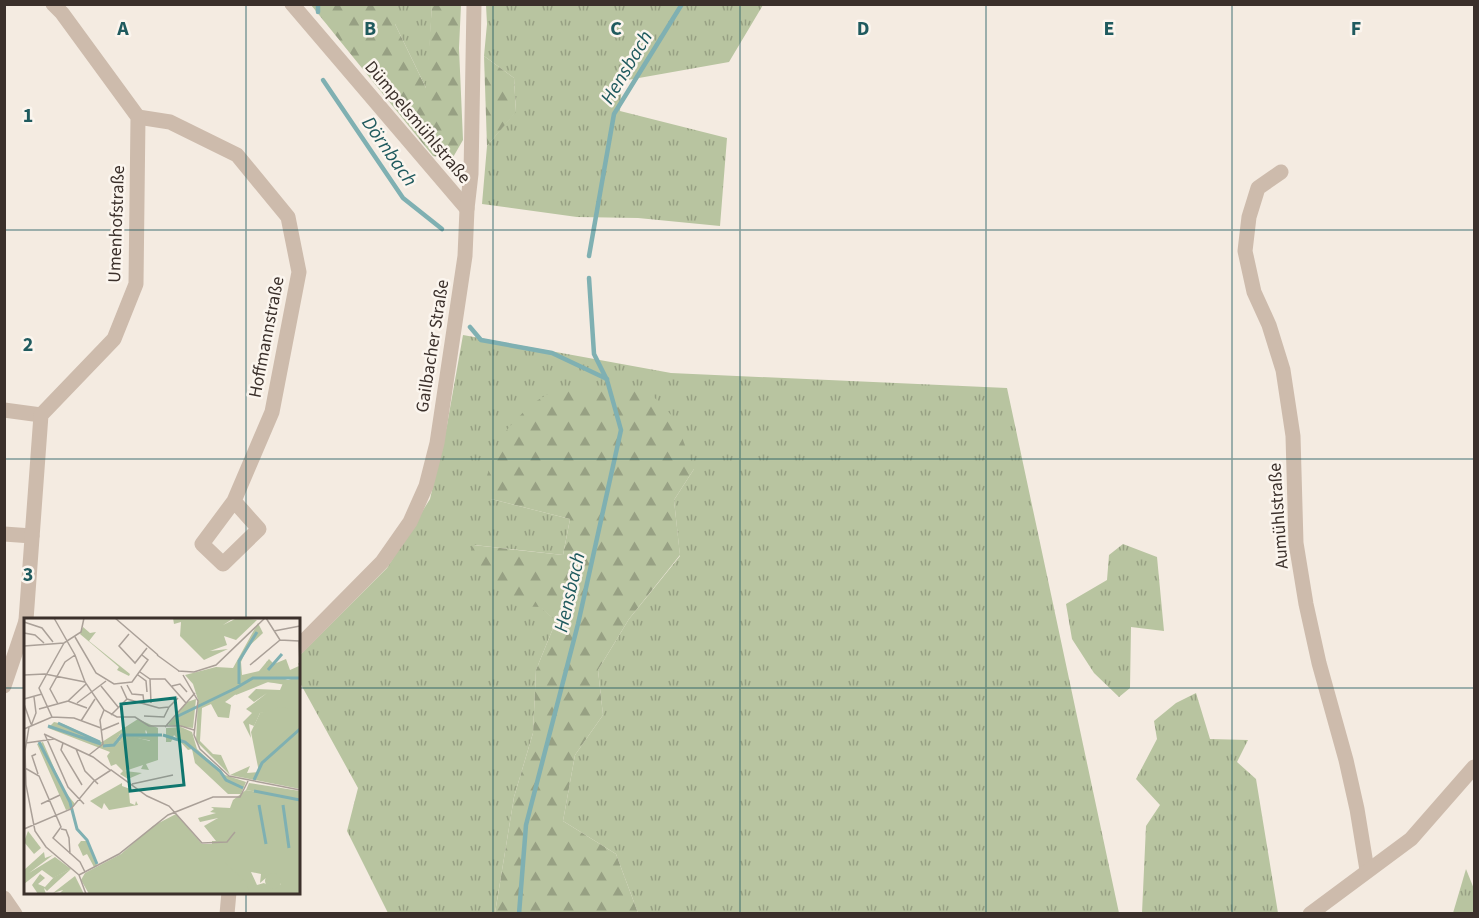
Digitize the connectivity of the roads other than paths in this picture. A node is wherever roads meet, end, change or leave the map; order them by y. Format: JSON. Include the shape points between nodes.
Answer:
{"nodes":[{"id":1,"x":53,"y":4,"type":"edge"},
{"id":2,"x":292,"y":4,"type":"edge"},
{"id":3,"x":474,"y":4,"type":"edge"},
{"id":4,"x":138,"y":117,"type":"junction"},
{"id":5,"x":1281,"y":172,"type":"dead end"},
{"id":6,"x":467,"y":209,"type":"junction"},
{"id":7,"x":4,"y":410,"type":"edge"},
{"id":8,"x":41,"y":415,"type":"junction"},
{"id":9,"x":234,"y":501,"type":"dead end"},
{"id":10,"x":4,"y":534,"type":"edge"},
{"id":11,"x":32,"y":536,"type":"junction"},
{"id":12,"x":26,"y":618,"type":"edge"},
{"id":13,"x":24,"y":626,"type":"edge"},
{"id":14,"x":300,"y":645,"type":"edge"},
{"id":15,"x":4,"y":686,"type":"edge"},
{"id":16,"x":1474,"y":767,"type":"edge"},
{"id":17,"x":1367,"y":870,"type":"junction"},
{"id":18,"x":228,"y":894,"type":"edge"},
{"id":19,"x":4,"y":898,"type":"edge"},
{"id":20,"x":15,"y":914,"type":"edge"},
{"id":21,"x":227,"y":914,"type":"edge"},
{"id":22,"x":1310,"y":914,"type":"edge"}],
"edges":[{"from":1,"to":4,"type":"street"},
{"from":2,"to":6,"type":"street","name":"Dümpelsmühlstraße"},
{"from":3,"to":6,"type":"street","name":"Gailbacher Straße"},
{"from":4,"to":8,"type":"street","name":"Umenhofstraße","via":[[136,284],[114,339]]},
{"from":4,"to":9,"type":"street","name":"Hoffmannstraße","via":[[170,122],[237,155],[288,217],[298,272],[272,412]]},
{"from":5,"to":17,"type":"street","name":"Aumühlstraße","via":[[1258,188],[1245,251],[1254,292],[1283,370],[1293,436],[1296,543],[1306,604],[1352,789]]},
{"from":6,"to":14,"type":"street","name":"Gailbacher Straße","via":[[460,296],[437,443],[426,486],[410,522],[382,562]]},
{"from":7,"to":8,"type":"street"},
{"from":8,"to":11,"type":"street"},
{"from":10,"to":11,"type":"street"},
{"from":11,"to":12,"type":"street"},
{"from":13,"to":15,"type":"street"},
{"from":16,"to":17,"type":"street","via":[[1411,839]]},
{"from":17,"to":22,"type":"street"},
{"from":18,"to":21,"type":"street"},
{"from":19,"to":20,"type":"street"}]}
